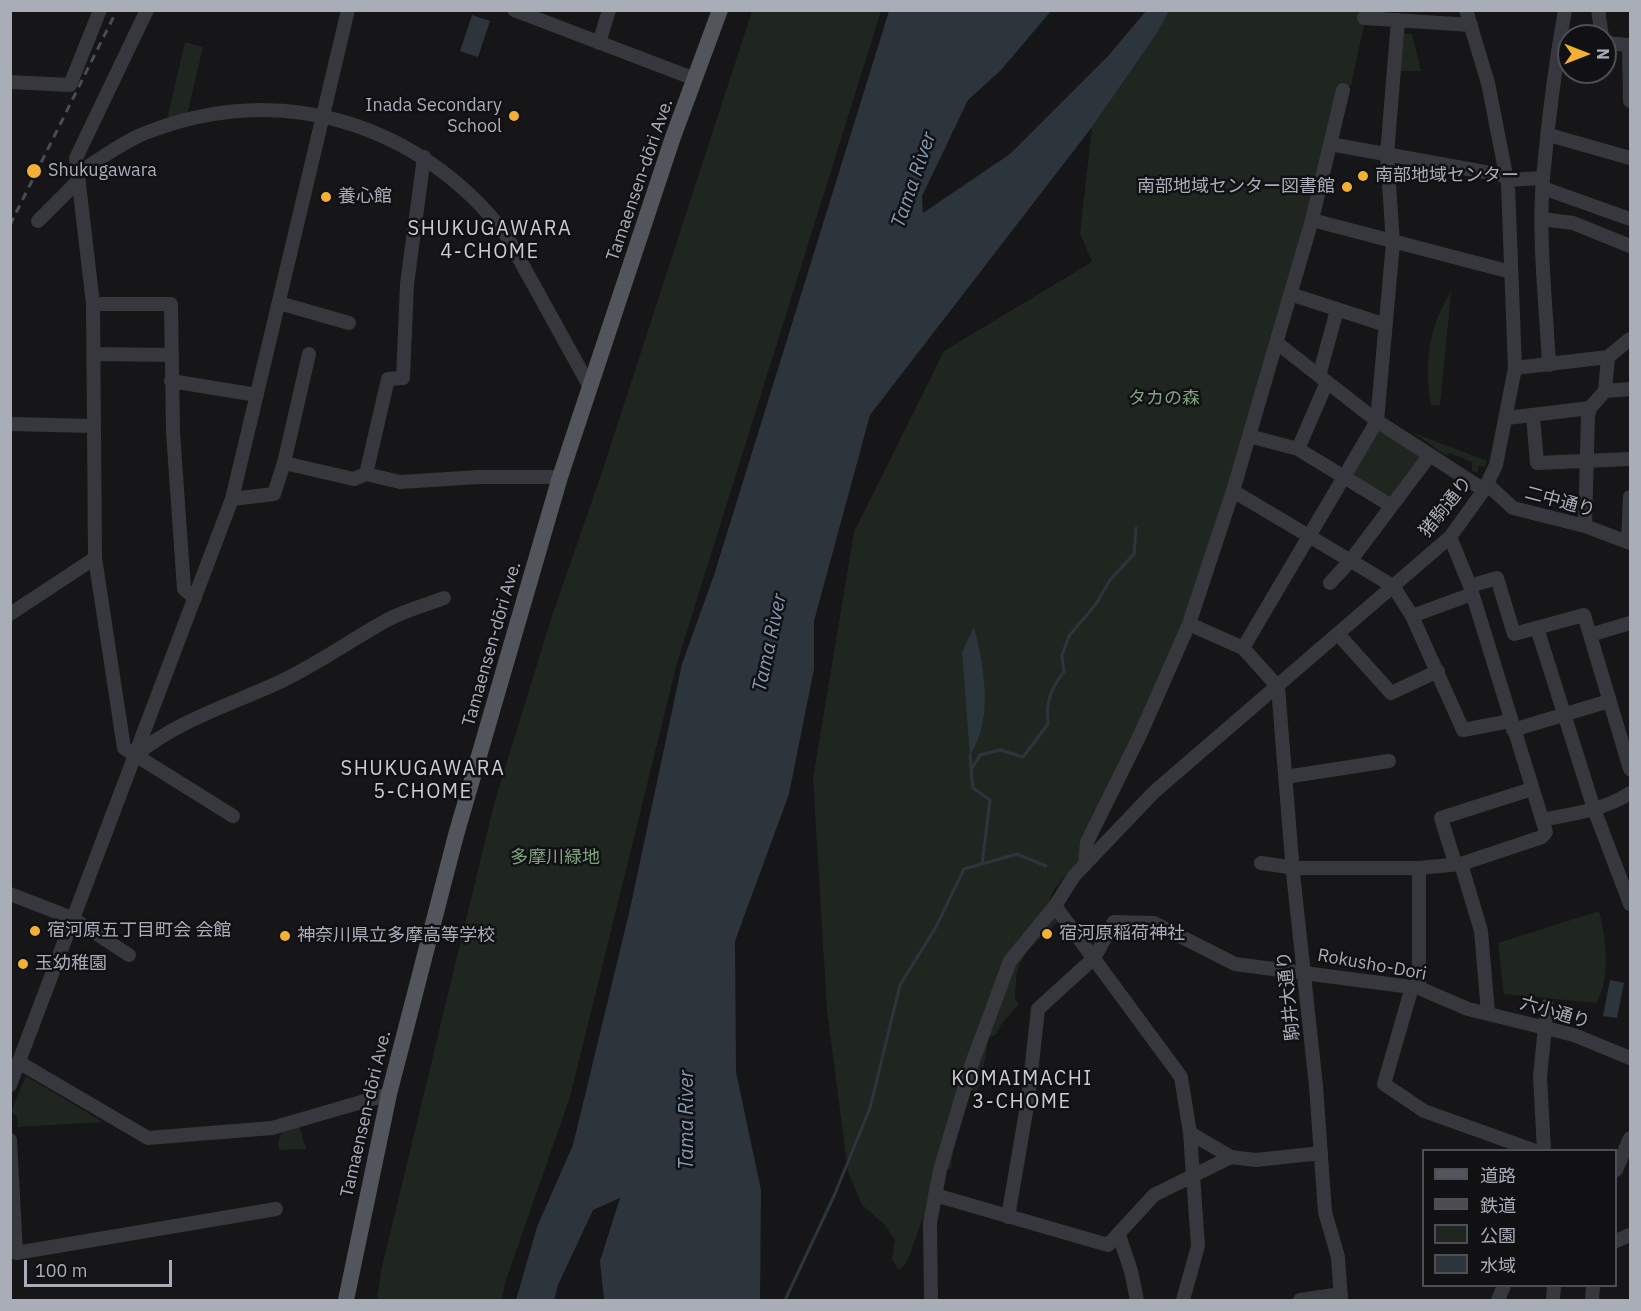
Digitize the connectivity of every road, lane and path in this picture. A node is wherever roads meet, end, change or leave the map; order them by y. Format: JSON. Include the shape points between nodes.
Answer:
{"nodes":[{"id":1,"x":100,"y":10,"type":"edge"},
{"id":2,"x":147,"y":10,"type":"edge"},
{"id":3,"x":348,"y":10,"type":"edge"},
{"id":4,"x":514,"y":10,"type":"edge"},
{"id":5,"x":609,"y":10,"type":"edge"},
{"id":6,"x":720,"y":10,"type":"edge"},
{"id":7,"x":1466,"y":10,"type":"edge"},
{"id":8,"x":1565,"y":10,"type":"edge"},
{"id":9,"x":1364,"y":18,"type":"dead end"},
{"id":10,"x":1398,"y":20,"type":"junction"},
{"id":11,"x":1471,"y":25,"type":"junction"},
{"id":12,"x":599,"y":43,"type":"junction"},
{"id":13,"x":1617,"y":44,"type":"edge"},
{"id":14,"x":695,"y":79,"type":"junction"},
{"id":15,"x":10,"y":82,"type":"edge"},
{"id":16,"x":1343,"y":90,"type":"dead end"},
{"id":17,"x":1630,"y":100,"type":"edge"},
{"id":18,"x":324,"y":115,"type":"junction"},
{"id":19,"x":1549,"y":135,"type":"junction"},
{"id":20,"x":1330,"y":144,"type":"junction"},
{"id":21,"x":1387,"y":155,"type":"junction"},
{"id":22,"x":424,"y":157,"type":"junction"},
{"id":23,"x":1630,"y":158,"type":"edge"},
{"id":24,"x":77,"y":177,"type":"junction"},
{"id":25,"x":1507,"y":178,"type":"junction"},
{"id":26,"x":1543,"y":183,"type":"junction"},
{"id":27,"x":1542,"y":219,"type":"junction"},
{"id":28,"x":1630,"y":219,"type":"edge"},
{"id":29,"x":1312,"y":220,"type":"junction"},
{"id":30,"x":39,"y":221,"type":"dead end"},
{"id":31,"x":1393,"y":243,"type":"junction"},
{"id":32,"x":1630,"y":246,"type":"edge"},
{"id":33,"x":1511,"y":272,"type":"junction"},
{"id":34,"x":1290,"y":294,"type":"junction"},
{"id":35,"x":279,"y":303,"type":"junction"},
{"id":36,"x":93,"y":304,"type":"junction"},
{"id":37,"x":1337,"y":310,"type":"junction"},
{"id":38,"x":349,"y":323,"type":"dead end"},
{"id":39,"x":1386,"y":325,"type":"junction"},
{"id":40,"x":1630,"y":339,"type":"edge"},
{"id":41,"x":1276,"y":343,"type":"junction"},
{"id":42,"x":94,"y":354,"type":"junction"},
{"id":43,"x":309,"y":354,"type":"dead end"},
{"id":44,"x":172,"y":355,"type":"junction"},
{"id":45,"x":1608,"y":357,"type":"junction"},
{"id":46,"x":1549,"y":365,"type":"junction"},
{"id":47,"x":1515,"y":368,"type":"junction"},
{"id":48,"x":1323,"y":379,"type":"junction"},
{"id":49,"x":171,"y":381,"type":"junction"},
{"id":50,"x":590,"y":387,"type":"junction"},
{"id":51,"x":1630,"y":388,"type":"edge"},
{"id":52,"x":1605,"y":391,"type":"junction"},
{"id":53,"x":257,"y":395,"type":"junction"},
{"id":54,"x":1590,"y":408,"type":"junction"},
{"id":55,"x":1533,"y":416,"type":"junction"},
{"id":56,"x":1507,"y":418,"type":"junction"},
{"id":57,"x":1377,"y":421,"type":"junction"},
{"id":58,"x":10,"y":424,"type":"edge"},
{"id":59,"x":93,"y":426,"type":"junction"},
{"id":60,"x":1249,"y":436,"type":"junction"},
{"id":61,"x":1298,"y":449,"type":"junction"},
{"id":62,"x":1430,"y":454,"type":"junction"},
{"id":63,"x":1589,"y":459,"type":"junction"},
{"id":64,"x":1630,"y":459,"type":"edge"},
{"id":65,"x":284,"y":464,"type":"junction"},
{"id":66,"x":366,"y":474,"type":"junction"},
{"id":67,"x":560,"y":477,"type":"junction"},
{"id":68,"x":1344,"y":478,"type":"junction"},
{"id":69,"x":1486,"y":488,"type":"junction"},
{"id":70,"x":1233,"y":491,"type":"junction"},
{"id":71,"x":1630,"y":497,"type":"edge"},
{"id":72,"x":232,"y":499,"type":"junction"},
{"id":73,"x":1390,"y":505,"type":"junction"},
{"id":74,"x":1585,"y":526,"type":"junction"},
{"id":75,"x":1309,"y":537,"type":"junction"},
{"id":76,"x":1450,"y":537,"type":"junction"},
{"id":77,"x":1629,"y":542,"type":"edge"},
{"id":78,"x":95,"y":558,"type":"junction"},
{"id":79,"x":1351,"y":560,"type":"junction"},
{"id":80,"x":1330,"y":583,"type":"dead end"},
{"id":81,"x":1393,"y":586,"type":"junction"},
{"id":82,"x":1471,"y":590,"type":"junction"},
{"id":83,"x":195,"y":598,"type":"junction"},
{"id":84,"x":444,"y":598,"type":"dead end"},
{"id":85,"x":10,"y":614,"type":"edge"},
{"id":86,"x":1412,"y":616,"type":"junction"},
{"id":87,"x":1630,"y":623,"type":"edge"},
{"id":88,"x":1189,"y":624,"type":"junction"},
{"id":89,"x":1537,"y":628,"type":"junction"},
{"id":90,"x":1338,"y":634,"type":"junction"},
{"id":91,"x":1590,"y":635,"type":"junction"},
{"id":92,"x":1243,"y":648,"type":"junction"},
{"id":93,"x":1438,"y":671,"type":"junction"},
{"id":94,"x":1278,"y":687,"type":"junction"},
{"id":95,"x":1609,"y":701,"type":"junction"},
{"id":96,"x":1562,"y":715,"type":"junction"},
{"id":97,"x":1511,"y":725,"type":"junction"},
{"id":98,"x":136,"y":755,"type":"junction"},
{"id":99,"x":1389,"y":761,"type":"dead end"},
{"id":100,"x":1630,"y":769,"type":"edge"},
{"id":101,"x":1285,"y":777,"type":"junction"},
{"id":102,"x":1532,"y":789,"type":"junction"},
{"id":103,"x":1630,"y":793,"type":"edge"},
{"id":104,"x":1594,"y":809,"type":"junction"},
{"id":105,"x":233,"y":816,"type":"dead end"},
{"id":106,"x":1542,"y":820,"type":"junction"},
{"id":107,"x":1261,"y":863,"type":"dead end"},
{"id":108,"x":1458,"y":864,"type":"junction"},
{"id":109,"x":1085,"y":865,"type":"junction"},
{"id":110,"x":1293,"y":868,"type":"junction"},
{"id":111,"x":1419,"y":868,"type":"junction"},
{"id":112,"x":10,"y":894,"type":"edge"},
{"id":113,"x":1630,"y":904,"type":"edge"},
{"id":114,"x":1055,"y":906,"type":"junction"},
{"id":115,"x":72,"y":918,"type":"junction"},
{"id":116,"x":129,"y":955,"type":"dead end"},
{"id":117,"x":1094,"y":958,"type":"junction"},
{"id":118,"x":1304,"y":971,"type":"junction"},
{"id":119,"x":1416,"y":987,"type":"junction"},
{"id":120,"x":1547,"y":1006,"type":"dead end"},
{"id":121,"x":1488,"y":1013,"type":"junction"},
{"id":122,"x":1546,"y":1027,"type":"junction"},
{"id":123,"x":1630,"y":1058,"type":"edge"},
{"id":124,"x":20,"y":1063,"type":"junction"},
{"id":125,"x":10,"y":1085,"type":"edge"},
{"id":126,"x":389,"y":1094,"type":"junction"},
{"id":127,"x":1190,"y":1133,"type":"junction"},
{"id":128,"x":1630,"y":1138,"type":"edge"},
{"id":129,"x":10,"y":1140,"type":"edge"},
{"id":130,"x":1530,"y":1149,"type":"edge"},
{"id":131,"x":1544,"y":1149,"type":"edge"},
{"id":132,"x":1322,"y":1153,"type":"junction"},
{"id":133,"x":1231,"y":1157,"type":"junction"},
{"id":134,"x":1617,"y":1168,"type":"edge"},
{"id":135,"x":1191,"y":1176,"type":"junction"},
{"id":136,"x":935,"y":1195,"type":"junction"},
{"id":137,"x":276,"y":1209,"type":"dead end"},
{"id":138,"x":1008,"y":1217,"type":"junction"},
{"id":139,"x":1119,"y":1235,"type":"junction"},
{"id":140,"x":1341,"y":1298,"type":"edge"},
{"id":141,"x":346,"y":1300,"type":"edge"},
{"id":142,"x":931,"y":1300,"type":"edge"},
{"id":143,"x":1137,"y":1300,"type":"edge"},
{"id":144,"x":1183,"y":1300,"type":"edge"},
{"id":145,"x":1300,"y":1300,"type":"edge"}],
"edges":[{"from":1,"to":15,"type":"street","via":[[69,85]]},
{"from":2,"to":24,"type":"street","via":[[80,147]]},
{"from":3,"to":18,"type":"street"},
{"from":4,"to":12,"type":"street"},
{"from":5,"to":12,"type":"street"},
{"from":6,"to":14,"type":"main road","name":"Tamaensen-dōri Ave."},
{"from":7,"to":11,"type":"street","name":"猪駒通り"},
{"from":8,"to":19,"type":"street","via":[[1553,78]]},
{"from":9,"to":10,"type":"street"},
{"from":10,"to":11,"type":"street"},
{"from":10,"to":21,"type":"street"},
{"from":11,"to":25,"type":"street","name":"猪駒通り","via":[[1488,83]]},
{"from":12,"to":14,"type":"street"},
{"from":13,"to":17,"type":"street","via":[[1629,45]]},
{"from":14,"to":50,"type":"main road","name":"Tamaensen-dōri Ave."},
{"from":16,"to":20,"type":"street"},
{"from":18,"to":22,"type":"street"},
{"from":18,"to":24,"type":"street","via":[[254,110],[177,122],[145,133]]},
{"from":18,"to":35,"type":"street"},
{"from":19,"to":23,"type":"street"},
{"from":19,"to":26,"type":"street"},
{"from":20,"to":21,"type":"street"},
{"from":20,"to":29,"type":"street"},
{"from":21,"to":25,"type":"street"},
{"from":21,"to":31,"type":"street"},
{"from":22,"to":50,"type":"street","via":[[456,180],[506,235]]},
{"from":22,"to":66,"type":"street","via":[[407,284],[403,378],[388,379]]},
{"from":24,"to":30,"type":"street"},
{"from":24,"to":36,"type":"street"},
{"from":25,"to":26,"type":"street"},
{"from":25,"to":33,"type":"street","name":"猪駒通り"},
{"from":26,"to":27,"type":"street"},
{"from":26,"to":28,"type":"street"},
{"from":27,"to":32,"type":"street","via":[[1573,223]]},
{"from":27,"to":46,"type":"street"},
{"from":29,"to":31,"type":"street"},
{"from":29,"to":34,"type":"street"},
{"from":31,"to":33,"type":"street"},
{"from":31,"to":39,"type":"street"},
{"from":33,"to":47,"type":"street","name":"猪駒通り"},
{"from":34,"to":37,"type":"street"},
{"from":34,"to":41,"type":"street"},
{"from":35,"to":38,"type":"street"},
{"from":35,"to":53,"type":"street"},
{"from":36,"to":42,"type":"street"},
{"from":36,"to":44,"type":"street","via":[[171,304]]},
{"from":37,"to":39,"type":"street"},
{"from":37,"to":48,"type":"street"},
{"from":39,"to":57,"type":"street"},
{"from":40,"to":45,"type":"street"},
{"from":41,"to":48,"type":"street","name":"二中通り"},
{"from":41,"to":60,"type":"street"},
{"from":42,"to":44,"type":"street"},
{"from":42,"to":59,"type":"street"},
{"from":43,"to":65,"type":"street"},
{"from":44,"to":49,"type":"street"},
{"from":45,"to":46,"type":"street"},
{"from":45,"to":52,"type":"street"},
{"from":46,"to":47,"type":"street"},
{"from":47,"to":56,"type":"street","name":"猪駒通り"},
{"from":48,"to":57,"type":"street","name":"二中通り"},
{"from":48,"to":61,"type":"street"},
{"from":49,"to":53,"type":"street"},
{"from":49,"to":83,"type":"street","via":[[184,589]]},
{"from":50,"to":67,"type":"main road","name":"Tamaensen-dōri Ave."},
{"from":51,"to":52,"type":"street"},
{"from":52,"to":54,"type":"street"},
{"from":53,"to":72,"type":"street"},
{"from":54,"to":55,"type":"street"},
{"from":54,"to":63,"type":"street"},
{"from":55,"to":56,"type":"street"},
{"from":55,"to":63,"type":"street","via":[[1538,463]]},
{"from":56,"to":69,"type":"street","name":"猪駒通り","via":[[1503,444]]},
{"from":57,"to":62,"type":"street","name":"二中通り"},
{"from":57,"to":68,"type":"street"},
{"from":58,"to":59,"type":"street"},
{"from":59,"to":78,"type":"street"},
{"from":60,"to":61,"type":"street"},
{"from":60,"to":70,"type":"street"},
{"from":61,"to":68,"type":"street"},
{"from":62,"to":69,"type":"street","name":"二中通り"},
{"from":62,"to":73,"type":"street"},
{"from":63,"to":64,"type":"street"},
{"from":63,"to":74,"type":"street"},
{"from":65,"to":66,"type":"street","via":[[354,478]]},
{"from":65,"to":72,"type":"street","via":[[274,494]]},
{"from":66,"to":67,"type":"street","via":[[400,482]]},
{"from":67,"to":126,"type":"main road","name":"Tamaensen-dōri Ave.","via":[[456,835]]},
{"from":68,"to":73,"type":"street"},
{"from":68,"to":75,"type":"street"},
{"from":69,"to":74,"type":"street","name":"二中通り","via":[[1513,508]]},
{"from":69,"to":76,"type":"street","name":"猪駒通り"},
{"from":70,"to":75,"type":"street"},
{"from":70,"to":88,"type":"street"},
{"from":71,"to":77,"type":"street"},
{"from":72,"to":83,"type":"street"},
{"from":73,"to":79,"type":"street"},
{"from":74,"to":77,"type":"street","name":"二中通り"},
{"from":75,"to":79,"type":"street"},
{"from":75,"to":92,"type":"street"},
{"from":76,"to":81,"type":"street","name":"猪駒通り"},
{"from":76,"to":82,"type":"street"},
{"from":78,"to":85,"type":"street"},
{"from":78,"to":98,"type":"street","via":[[124,748]]},
{"from":79,"to":80,"type":"street"},
{"from":79,"to":81,"type":"street"},
{"from":81,"to":86,"type":"street"},
{"from":81,"to":90,"type":"street","name":"猪駒通り"},
{"from":82,"to":86,"type":"street"},
{"from":82,"to":89,"type":"street","via":[[1497,578],[1514,633]]},
{"from":82,"to":97,"type":"street"},
{"from":83,"to":98,"type":"street"},
{"from":84,"to":98,"type":"street","via":[[391,618],[335,653],[216,708],[153,741]]},
{"from":86,"to":93,"type":"street"},
{"from":87,"to":91,"type":"street"},
{"from":88,"to":92,"type":"street"},
{"from":88,"to":109,"type":"street","via":[[1087,842]]},
{"from":89,"to":91,"type":"street","via":[[1584,615]]},
{"from":89,"to":96,"type":"street"},
{"from":90,"to":93,"type":"street","via":[[1391,693]]},
{"from":90,"to":94,"type":"street","name":"猪駒通り"},
{"from":91,"to":95,"type":"street"},
{"from":92,"to":94,"type":"street"},
{"from":93,"to":97,"type":"street","via":[[1463,730]]},
{"from":94,"to":101,"type":"street","name":"駒井大通り"},
{"from":94,"to":109,"type":"street","name":"猪駒通り","via":[[1179,768]]},
{"from":95,"to":96,"type":"street"},
{"from":95,"to":100,"type":"street"},
{"from":96,"to":97,"type":"street"},
{"from":96,"to":104,"type":"street"},
{"from":97,"to":102,"type":"street"},
{"from":98,"to":105,"type":"street"},
{"from":98,"to":115,"type":"street"},
{"from":99,"to":101,"type":"street"},
{"from":101,"to":110,"type":"street","name":"駒井大通り"},
{"from":102,"to":106,"type":"street"},
{"from":102,"to":108,"type":"street","via":[[1441,818]]},
{"from":103,"to":104,"type":"street"},
{"from":104,"to":106,"type":"street"},
{"from":104,"to":113,"type":"street"},
{"from":106,"to":108,"type":"street","via":[[1546,832],[1542,837]]},
{"from":107,"to":110,"type":"street"},
{"from":108,"to":111,"type":"street"},
{"from":108,"to":121,"type":"street","via":[[1481,931]]},
{"from":109,"to":114,"type":"street","name":"猪駒通り"},
{"from":110,"to":111,"type":"street"},
{"from":110,"to":118,"type":"street","name":"駒井大通り"},
{"from":111,"to":119,"type":"street"},
{"from":112,"to":115,"type":"street"},
{"from":114,"to":117,"type":"street"},
{"from":114,"to":136,"type":"street","name":"猪駒通り","via":[[1010,961],[948,1136]]},
{"from":115,"to":116,"type":"street"},
{"from":115,"to":124,"type":"street"},
{"from":117,"to":118,"type":"street","name":"Rokusho-Dori","via":[[1114,922],[1125,921],[1154,923],[1235,964]]},
{"from":117,"to":127,"type":"street","via":[[1181,1077]]},
{"from":117,"to":138,"type":"street","via":[[1038,1008],[1028,1100]]},
{"from":118,"to":119,"type":"street","name":"Rokusho-Dori"},
{"from":118,"to":132,"type":"street","name":"駒井大通り"},
{"from":119,"to":121,"type":"street","name":"六小通り","via":[[1467,1009]]},
{"from":119,"to":130,"type":"street","via":[[1384,1084],[1424,1111]]},
{"from":120,"to":122,"type":"street"},
{"from":121,"to":122,"type":"street","name":"六小通り"},
{"from":122,"to":123,"type":"street","name":"六小通り"},
{"from":122,"to":131,"type":"street","via":[[1540,1077]]},
{"from":124,"to":125,"type":"street"},
{"from":124,"to":126,"type":"street","via":[[148,1138],[272,1128]]},
{"from":126,"to":141,"type":"main road","name":"Tamaensen-dōri Ave."},
{"from":127,"to":133,"type":"street"},
{"from":127,"to":135,"type":"street"},
{"from":128,"to":134,"type":"street"},
{"from":129,"to":137,"type":"street","via":[[16,1253]]},
{"from":132,"to":133,"type":"street","via":[[1256,1160]]},
{"from":132,"to":140,"type":"street","name":"駒井大通り","via":[[1325,1212],[1338,1257]]},
{"from":133,"to":135,"type":"street"},
{"from":135,"to":139,"type":"street","via":[[1154,1195]]},
{"from":135,"to":144,"type":"street","via":[[1198,1246]]},
{"from":136,"to":138,"type":"street"},
{"from":136,"to":142,"type":"street","name":"猪駒通り","via":[[930,1223]]},
{"from":138,"to":139,"type":"street","via":[[1108,1245]]},
{"from":139,"to":143,"type":"street"},
{"from":140,"to":145,"type":"street"}]}
